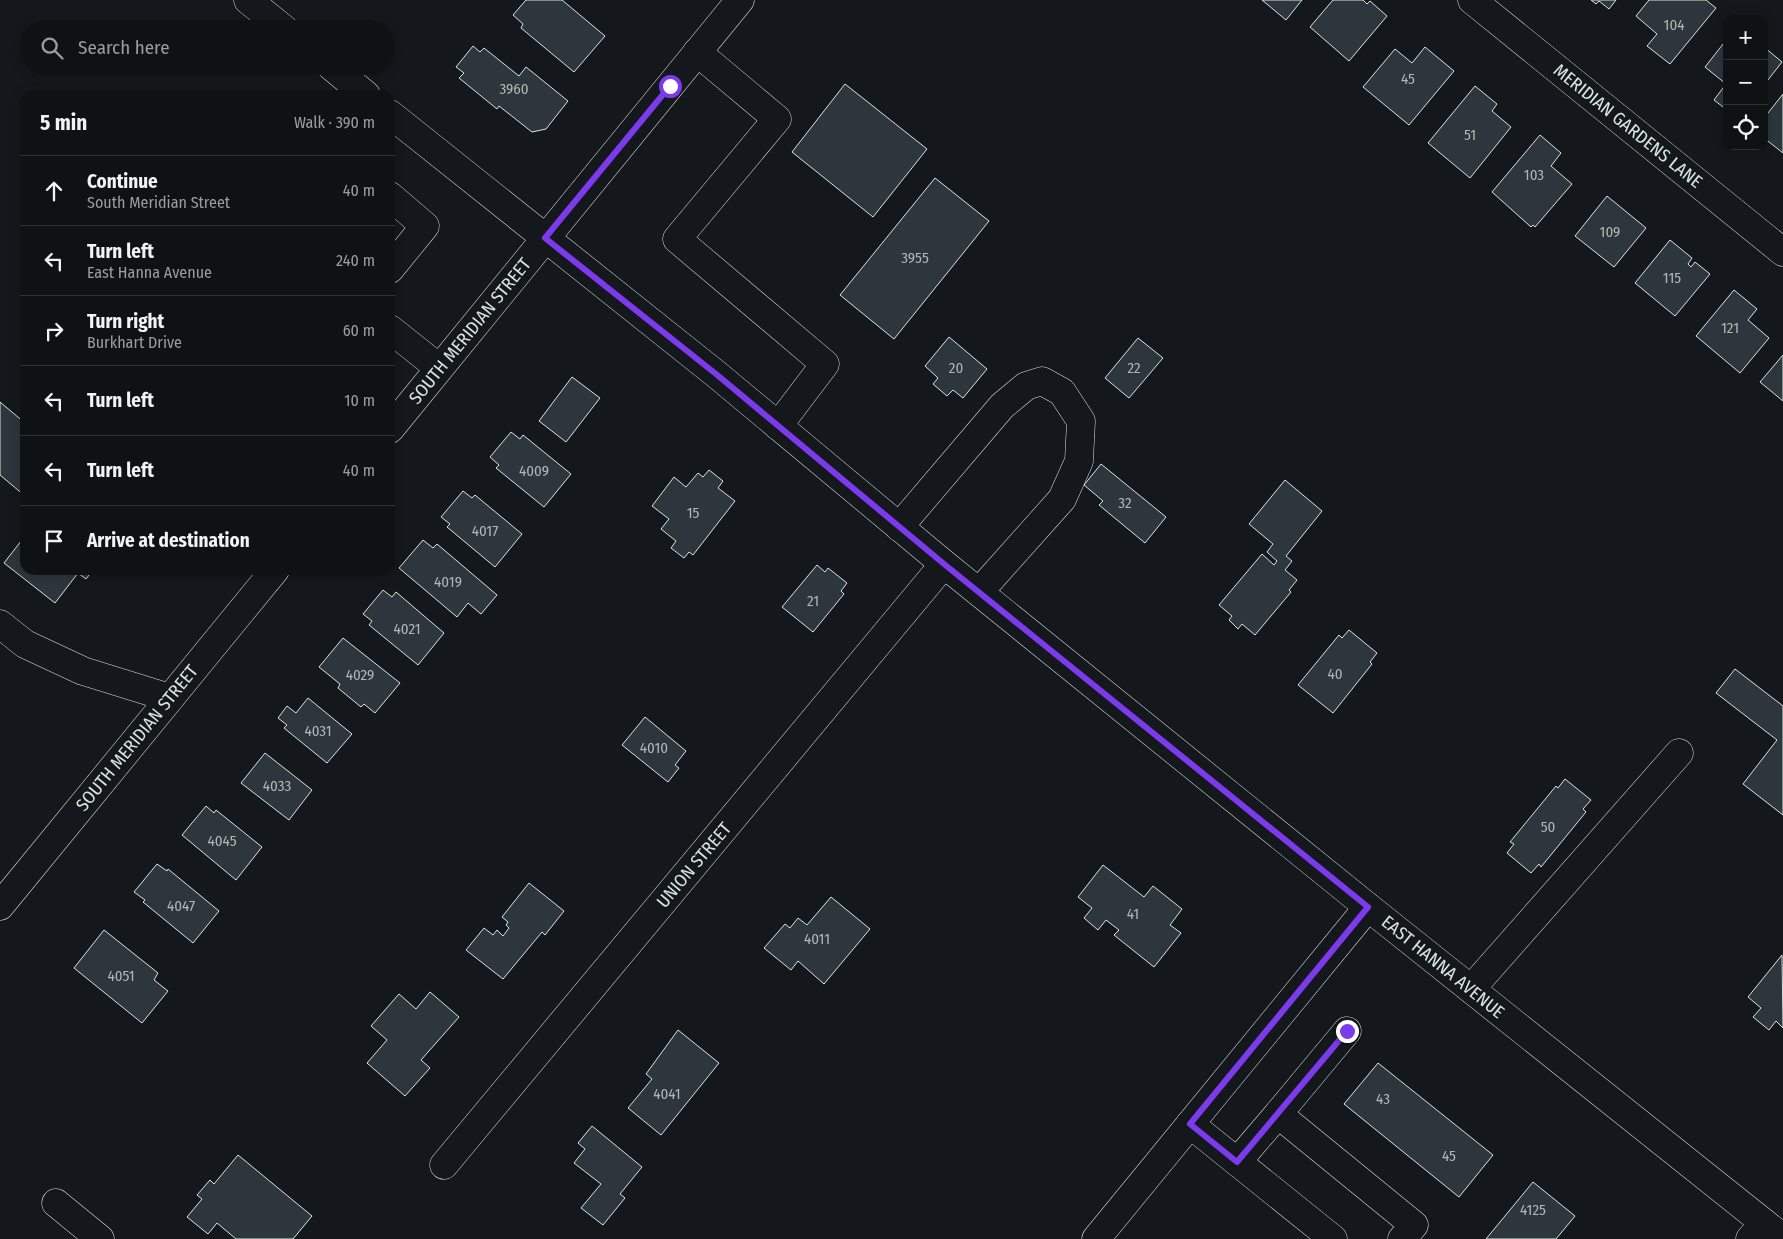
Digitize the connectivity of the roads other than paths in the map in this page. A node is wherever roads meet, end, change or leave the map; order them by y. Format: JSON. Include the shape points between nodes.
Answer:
{"nodes":[{"id":1,"x":248,"y":0,"type":"edge"},
{"id":2,"x":740,"y":0,"type":"edge"},
{"id":3,"x":1472,"y":0,"type":"edge"},
{"id":4,"x":273,"y":20,"type":"edge"},
{"id":5,"x":697,"y":52,"type":"junction"},
{"id":6,"x":342,"y":75,"type":"edge"},
{"id":7,"x":360,"y":90,"type":"edge"},
{"id":8,"x":395,"y":125,"type":"edge"},
{"id":9,"x":395,"y":200,"type":"edge"},
{"id":10,"x":545,"y":238,"type":"junction"},
{"id":11,"x":1783,"y":252,"type":"edge"},
{"id":12,"x":395,"y":263,"type":"edge"},
{"id":13,"x":395,"y":333,"type":"edge"},
{"id":14,"x":439,"y":368,"type":"junction"},
{"id":15,"x":395,"y":423,"type":"edge"},
{"id":16,"x":778,"y":426,"type":"junction"},
{"id":17,"x":899,"y":527,"type":"junction"},
{"id":18,"x":944,"y":564,"type":"junction"},
{"id":19,"x":271,"y":575,"type":"edge"},
{"id":20,"x":979,"y":592,"type":"junction"},
{"id":21,"x":0,"y":624,"type":"edge"},
{"id":22,"x":170,"y":698,"type":"junction"},
{"id":23,"x":1679,"y":753,"type":"dead end"},
{"id":24,"x":0,"y":906,"type":"edge"},
{"id":25,"x":1368,"y":907,"type":"junction"},
{"id":26,"x":1471,"y":989,"type":"junction"},
{"id":27,"x":1347,"y":1031,"type":"dead end"},
{"id":28,"x":1278,"y":1114,"type":"junction"},
{"id":29,"x":1190,"y":1124,"type":"junction"},
{"id":30,"x":1237,"y":1162,"type":"junction"},
{"id":31,"x":444,"y":1165,"type":"dead end"},
{"id":32,"x":56,"y":1203,"type":"dead end"},
{"id":33,"x":1766,"y":1234,"type":"edge"},
{"id":34,"x":100,"y":1239,"type":"edge"},
{"id":35,"x":1096,"y":1239,"type":"edge"},
{"id":36,"x":1333,"y":1239,"type":"edge"},
{"id":37,"x":1402,"y":1239,"type":"edge"}],
"edges":[{"from":1,"to":4,"type":"main road"},
{"from":2,"to":5,"type":"main road","name":"SOUTH MERIDIAN STREET"},
{"from":3,"to":11,"type":"main road","name":"MERIDIAN GARDENS LANE"},
{"from":5,"to":10,"type":"main road","name":"SOUTH MERIDIAN STREET"},
{"from":5,"to":16,"type":"main road","via":[[777,119],[677,239],[825,364]]},
{"from":6,"to":7,"type":"main road"},
{"from":8,"to":10,"type":"main road","name":"EAST HANNA AVENUE"},
{"from":9,"to":12,"type":"main road","via":[[425,226]]},
{"from":10,"to":14,"type":"main road","name":"SOUTH MERIDIAN STREET"},
{"from":10,"to":16,"type":"main road","name":"EAST HANNA AVENUE"},
{"from":13,"to":14,"type":"main road"},
{"from":14,"to":15,"type":"main road","name":"SOUTH MERIDIAN STREET"},
{"from":16,"to":17,"type":"main road","name":"EAST HANNA AVENUE"},
{"from":17,"to":18,"type":"main road","name":"EAST HANNA AVENUE"},
{"from":17,"to":20,"type":"main road","via":[[1002,406],[1026,386],[1042,381],[1062,392],[1081,421],[1079,461],[1062,499]]},
{"from":18,"to":20,"type":"main road","name":"EAST HANNA AVENUE"},
{"from":18,"to":31,"type":"main road","name":"UNION STREET"},
{"from":19,"to":22,"type":"main road","name":"SOUTH MERIDIAN STREET"},
{"from":20,"to":25,"type":"main road","name":"EAST HANNA AVENUE"},
{"from":21,"to":22,"type":"main road","via":[[25,644],[83,671]]},
{"from":22,"to":24,"type":"main road","name":"SOUTH MERIDIAN STREET"},
{"from":23,"to":26,"type":"main road"},
{"from":25,"to":26,"type":"main road","name":"EAST HANNA AVENUE"},
{"from":25,"to":29,"type":"main road"},
{"from":26,"to":33,"type":"main road","name":"EAST HANNA AVENUE"},
{"from":27,"to":28,"type":"main road"},
{"from":28,"to":30,"type":"main road"},
{"from":28,"to":37,"type":"main road","via":[[1414,1225]]},
{"from":29,"to":30,"type":"main road"},
{"from":29,"to":35,"type":"main road"},
{"from":30,"to":36,"type":"main road"},
{"from":32,"to":34,"type":"main road"}]}
